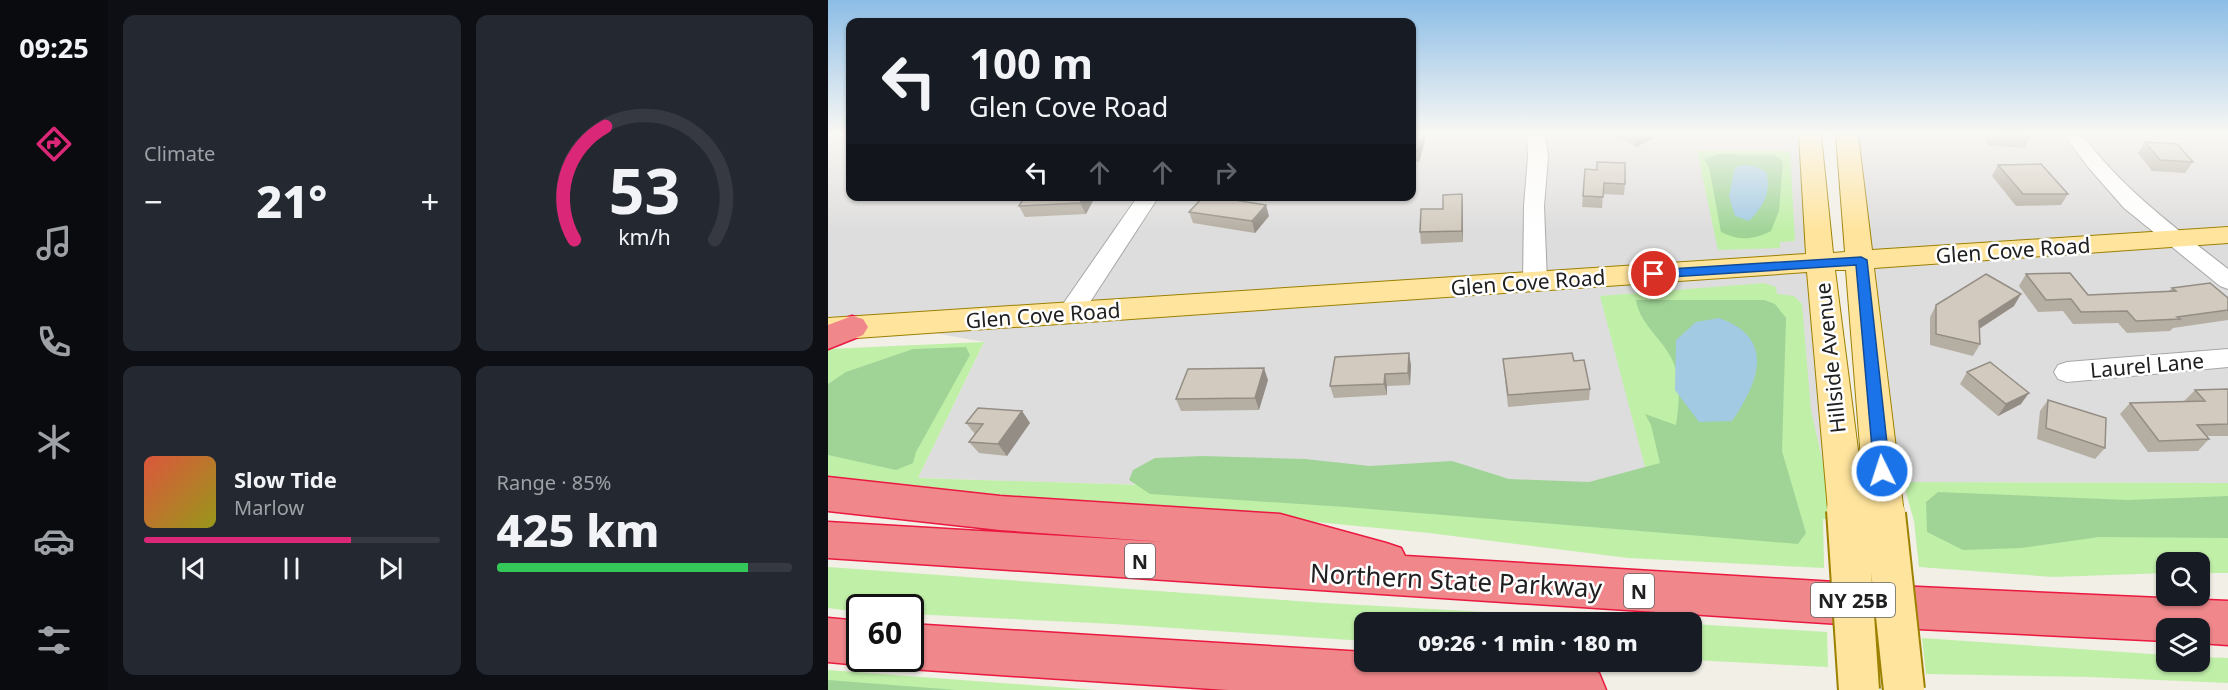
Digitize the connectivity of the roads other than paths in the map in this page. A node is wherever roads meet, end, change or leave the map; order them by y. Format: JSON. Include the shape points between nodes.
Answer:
{"nodes":[{"id":1,"x":1537,"y":167,"type":"edge"},
{"id":2,"x":1813,"y":167,"type":"edge"},
{"id":3,"x":1851,"y":167,"type":"edge"},
{"id":4,"x":2098,"y":167,"type":"edge"},
{"id":5,"x":1146,"y":201,"type":"edge"},
{"id":6,"x":2228,"y":235,"type":"edge"},
{"id":7,"x":2172,"y":239,"type":"junction"},
{"id":8,"x":1861,"y":260,"type":"junction"},
{"id":9,"x":1820,"y":262,"type":"junction"},
{"id":10,"x":2228,"y":281,"type":"edge"},
{"id":11,"x":1535,"y":282,"type":"junction"},
{"id":12,"x":2228,"y":294,"type":"edge"},
{"id":13,"x":1070,"y":313,"type":"junction"},
{"id":14,"x":836,"y":331,"type":"edge"},
{"id":15,"x":2228,"y":358,"type":"edge"},
{"id":16,"x":2067,"y":372,"type":"dead end"},
{"id":17,"x":828,"y":494,"type":"edge"},
{"id":18,"x":1866,"y":512,"type":"junction"},
{"id":19,"x":828,"y":540,"type":"edge"},
{"id":20,"x":1451,"y":580,"type":"junction"},
{"id":21,"x":2228,"y":623,"type":"edge"},
{"id":22,"x":828,"y":640,"type":"edge"},
{"id":23,"x":846,"y":642,"type":"edge"},
{"id":24,"x":924,"y":647,"type":"edge"},
{"id":25,"x":1582,"y":690,"type":"edge"},
{"id":26,"x":1859,"y":690,"type":"edge"},
{"id":27,"x":1904,"y":690,"type":"edge"}],
"edges":[{"from":1,"to":11,"type":"street"},
{"from":2,"to":9,"type":"main road","name":"Hillside Avenue","number":"NY 25B"},
{"from":3,"to":8,"type":"main road","name":"Hillside Avenue","number":"NY 25B"},
{"from":4,"to":7,"type":"street"},
{"from":5,"to":13,"type":"street"},
{"from":6,"to":7,"type":"main road","name":"Glen Cove Road"},
{"from":7,"to":8,"type":"main road","name":"Glen Cove Road"},
{"from":7,"to":10,"type":"street"},
{"from":7,"to":12,"type":"street"},
{"from":8,"to":9,"type":"main road","name":"Glen Cove Road"},
{"from":8,"to":18,"type":"main road","name":"Hillside Avenue","number":"NY 25B"},
{"from":9,"to":11,"type":"main road","name":"Glen Cove Road"},
{"from":9,"to":18,"type":"main road","name":"Hillside Avenue","number":"NY 25B"},
{"from":11,"to":13,"type":"main road","name":"Glen Cove Road"},
{"from":13,"to":14,"type":"main road","name":"Glen Cove Road"},
{"from":15,"to":16,"type":"street","name":"Laurel Lane"},
{"from":17,"to":20,"type":"highway","via":[[1000,513],[1280,532]]},
{"from":18,"to":26,"type":"main road","name":"Hillside Avenue","number":"NY 25B","bridge":true},
{"from":18,"to":27,"type":"main road","name":"Hillside Avenue","number":"NY 25B","bridge":true},
{"from":19,"to":20,"type":"highway","name":"Northern State Parkway","number":"N"},
{"from":20,"to":21,"type":"highway","name":"Northern State Parkway","number":"N"},
{"from":22,"to":23,"type":"highway"},
{"from":24,"to":25,"type":"highway"}]}
